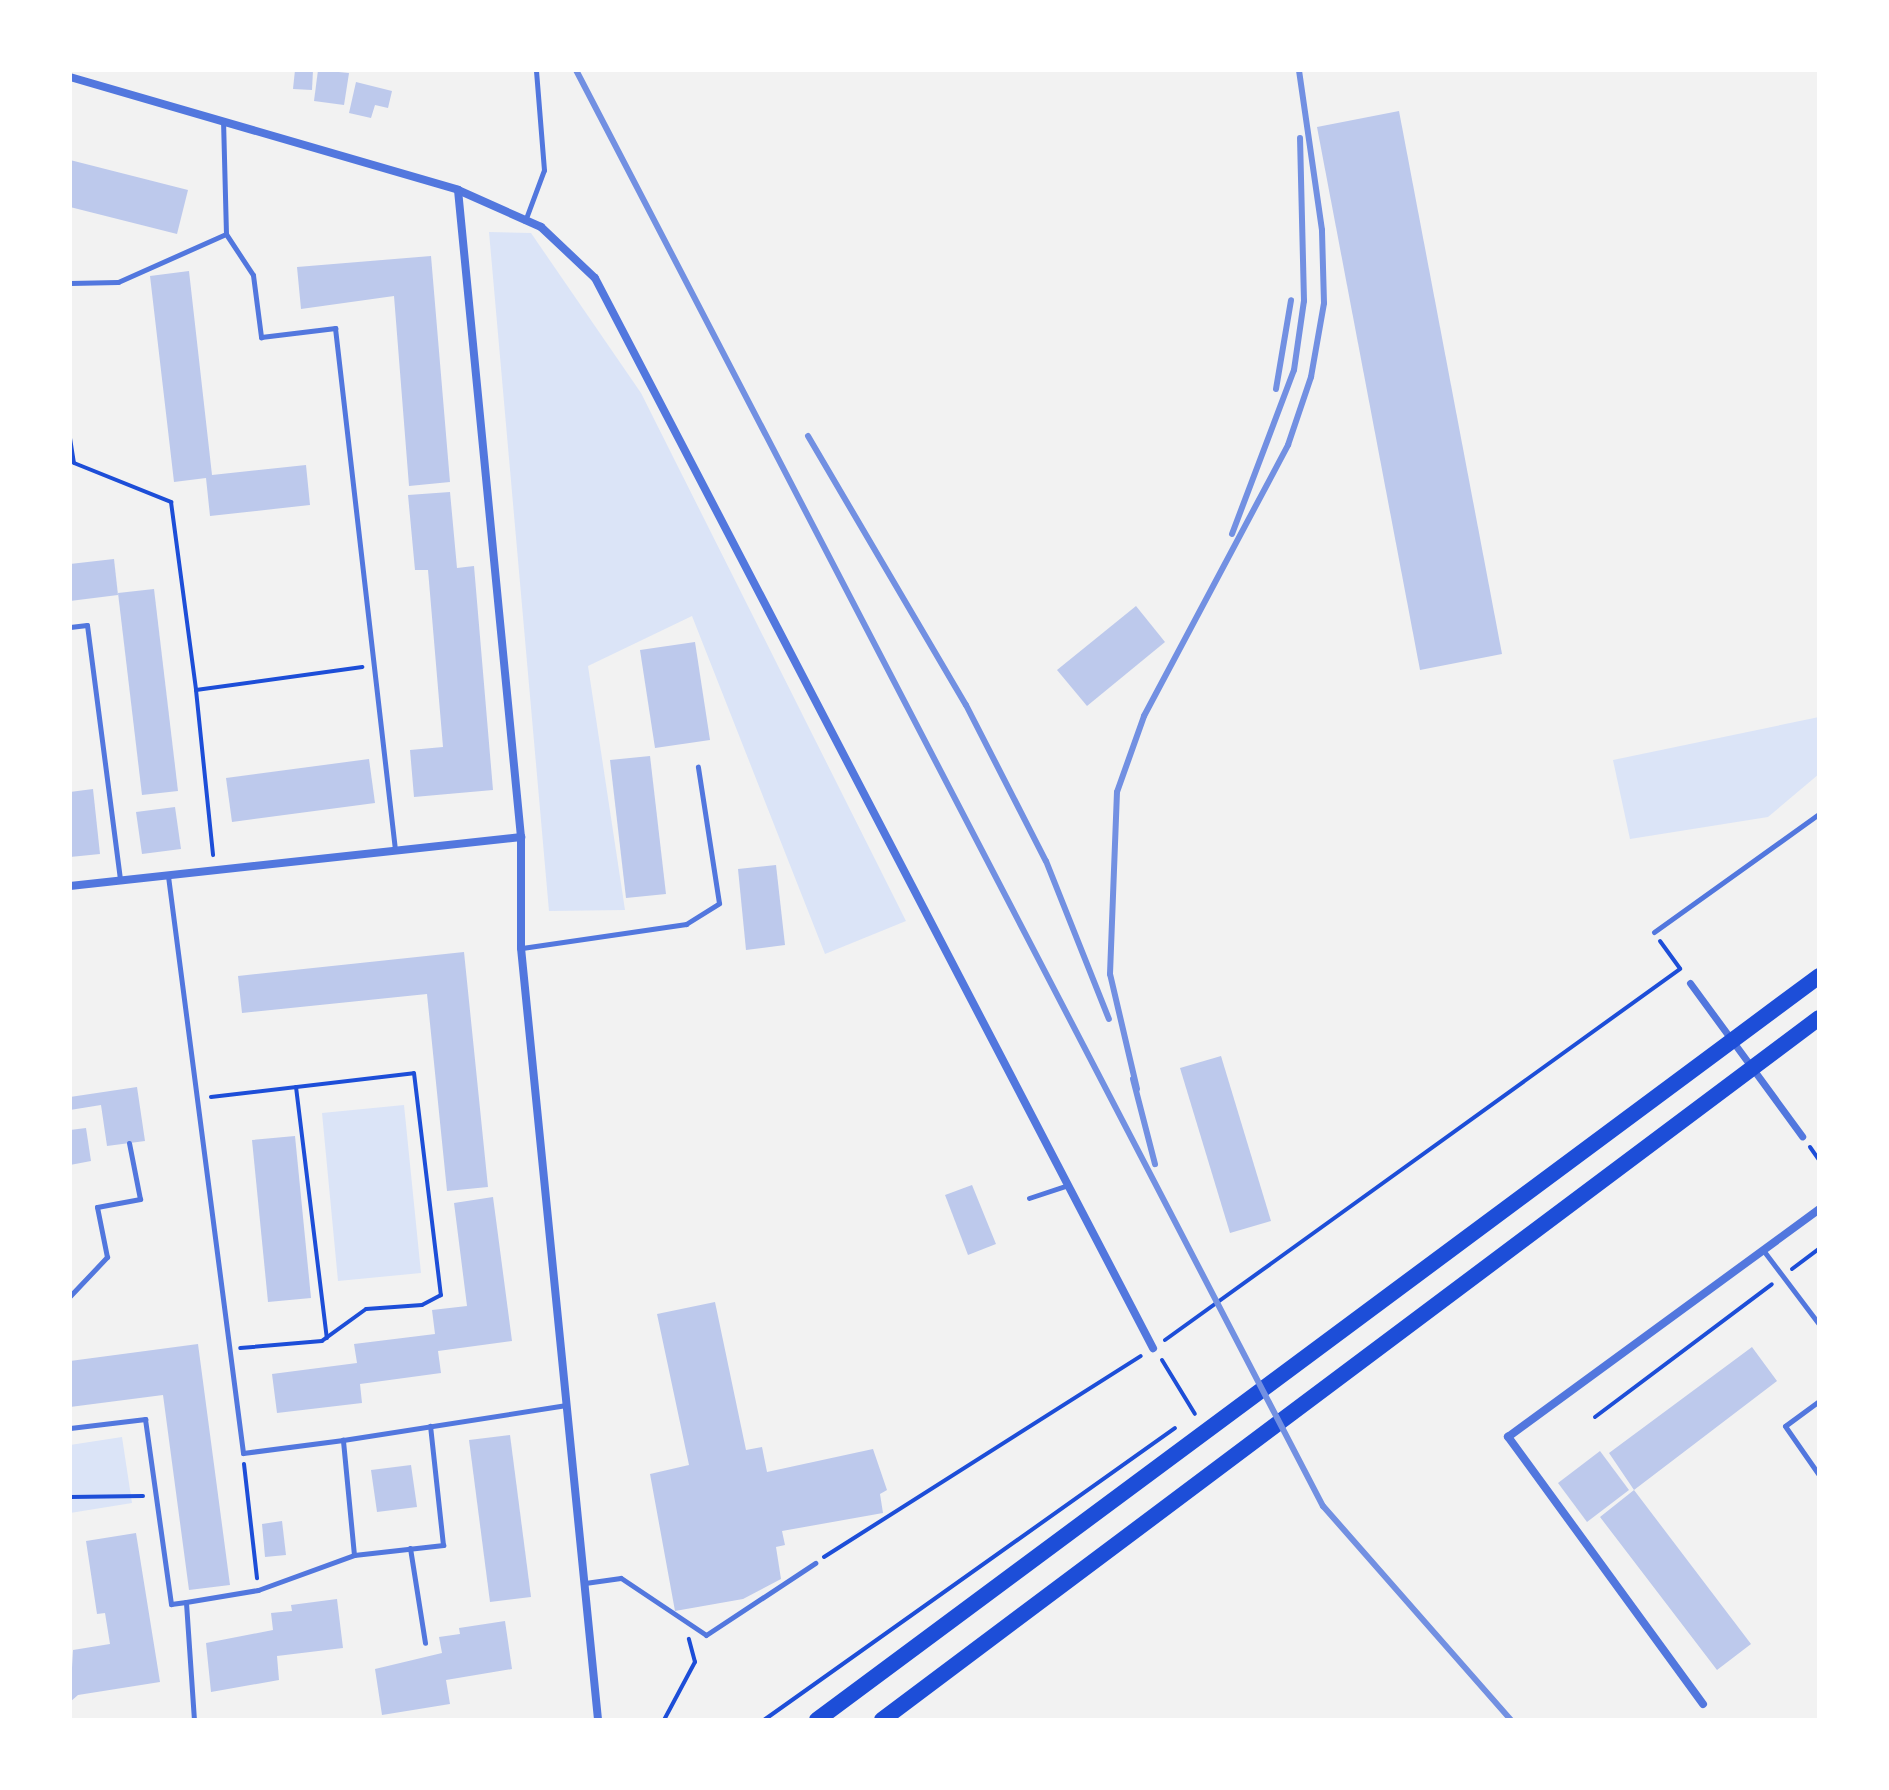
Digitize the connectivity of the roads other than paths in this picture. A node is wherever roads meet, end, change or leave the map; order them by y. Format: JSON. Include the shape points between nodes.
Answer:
{"nodes":[{"id":1,"x":536,"y":70,"type":"edge"},
{"id":2,"x":70,"y":77,"type":"edge"},
{"id":3,"x":223,"y":120,"type":"junction"},
{"id":4,"x":458,"y":190,"type":"junction"},
{"id":5,"x":525,"y":221,"type":"junction"},
{"id":6,"x":226,"y":234,"type":"junction"},
{"id":7,"x":70,"y":283,"type":"edge"},
{"id":8,"x":70,"y":627,"type":"edge"},
{"id":9,"x":698,"y":767,"type":"dead end"},
{"id":10,"x":1819,"y":814,"type":"edge"},
{"id":11,"x":521,"y":837,"type":"junction"},
{"id":12,"x":395,"y":850,"type":"junction"},
{"id":13,"x":168,"y":875,"type":"junction"},
{"id":14,"x":120,"y":881,"type":"junction"},
{"id":15,"x":70,"y":886,"type":"edge"},
{"id":16,"x":1654,"y":932,"type":"road end"},
{"id":17,"x":521,"y":948,"type":"junction"},
{"id":18,"x":1819,"y":976,"type":"edge"},
{"id":19,"x":1690,"y":983,"type":"road end"},
{"id":20,"x":1819,"y":1018,"type":"edge"},
{"id":21,"x":1802,"y":1136,"type":"dead end"},
{"id":22,"x":129,"y":1143,"type":"dead end"},
{"id":23,"x":1069,"y":1185,"type":"junction"},
{"id":24,"x":1029,"y":1198,"type":"dead end"},
{"id":25,"x":1819,"y":1209,"type":"edge"},
{"id":26,"x":1763,"y":1250,"type":"junction"},
{"id":27,"x":70,"y":1296,"type":"edge"},
{"id":28,"x":1819,"y":1324,"type":"edge"},
{"id":29,"x":1153,"y":1348,"type":"road end"},
{"id":30,"x":1819,"y":1401,"type":"edge"},
{"id":31,"x":566,"y":1405,"type":"junction"},
{"id":32,"x":430,"y":1426,"type":"junction"},
{"id":33,"x":70,"y":1428,"type":"edge"},
{"id":34,"x":343,"y":1440,"type":"junction"},
{"id":35,"x":1819,"y":1475,"type":"edge"},
{"id":36,"x":410,"y":1548,"type":"junction"},
{"id":37,"x":354,"y":1555,"type":"junction"},
{"id":38,"x":815,"y":1563,"type":"road end"},
{"id":39,"x":584,"y":1583,"type":"junction"},
{"id":40,"x":186,"y":1602,"type":"junction"},
{"id":41,"x":425,"y":1643,"type":"dead end"},
{"id":42,"x":1703,"y":1704,"type":"dead end"},
{"id":43,"x":194,"y":1720,"type":"edge"},
{"id":44,"x":598,"y":1720,"type":"edge"},
{"id":45,"x":817,"y":1720,"type":"edge"},
{"id":46,"x":882,"y":1720,"type":"edge"}],
"edges":[{"from":1,"to":5,"type":"lane","via":[[544,170]]},
{"from":2,"to":3,"type":"street"},
{"from":3,"to":4,"type":"street"},
{"from":3,"to":6,"type":"lane"},
{"from":4,"to":5,"type":"street"},
{"from":4,"to":11,"type":"street"},
{"from":5,"to":23,"type":"street","via":[[595,278],[643,359]]},
{"from":6,"to":7,"type":"lane","via":[[118,282]]},
{"from":6,"to":12,"type":"lane","via":[[253,275],[261,337],[335,328]]},
{"from":8,"to":14,"type":"lane","via":[[87,625]]},
{"from":9,"to":17,"type":"lane","via":[[719,903],[686,924]]},
{"from":10,"to":16,"type":"lane"},
{"from":11,"to":12,"type":"street"},
{"from":11,"to":17,"type":"street"},
{"from":12,"to":13,"type":"street"},
{"from":13,"to":14,"type":"street"},
{"from":13,"to":34,"type":"lane","via":[[243,1453]]},
{"from":14,"to":15,"type":"street"},
{"from":17,"to":31,"type":"street"},
{"from":18,"to":45,"type":"main road"},
{"from":19,"to":21,"type":"street"},
{"from":20,"to":46,"type":"main road"},
{"from":22,"to":27,"type":"lane","via":[[140,1199],[97,1207],[107,1257]]},
{"from":23,"to":24,"type":"lane"},
{"from":23,"to":29,"type":"street"},
{"from":25,"to":26,"type":"street"},
{"from":26,"to":28,"type":"lane"},
{"from":26,"to":42,"type":"street","via":[[1508,1437]]},
{"from":30,"to":35,"type":"lane","via":[[1785,1426]]},
{"from":31,"to":32,"type":"lane"},
{"from":31,"to":39,"type":"street"},
{"from":32,"to":34,"type":"lane"},
{"from":32,"to":36,"type":"lane","via":[[443,1545]]},
{"from":33,"to":40,"type":"lane","via":[[145,1419],[171,1604]]},
{"from":34,"to":37,"type":"lane"},
{"from":36,"to":37,"type":"lane"},
{"from":36,"to":41,"type":"lane"},
{"from":37,"to":40,"type":"lane","via":[[258,1590]]},
{"from":38,"to":39,"type":"lane","via":[[706,1635],[621,1578]]},
{"from":39,"to":44,"type":"street"},
{"from":40,"to":43,"type":"lane"}]}
